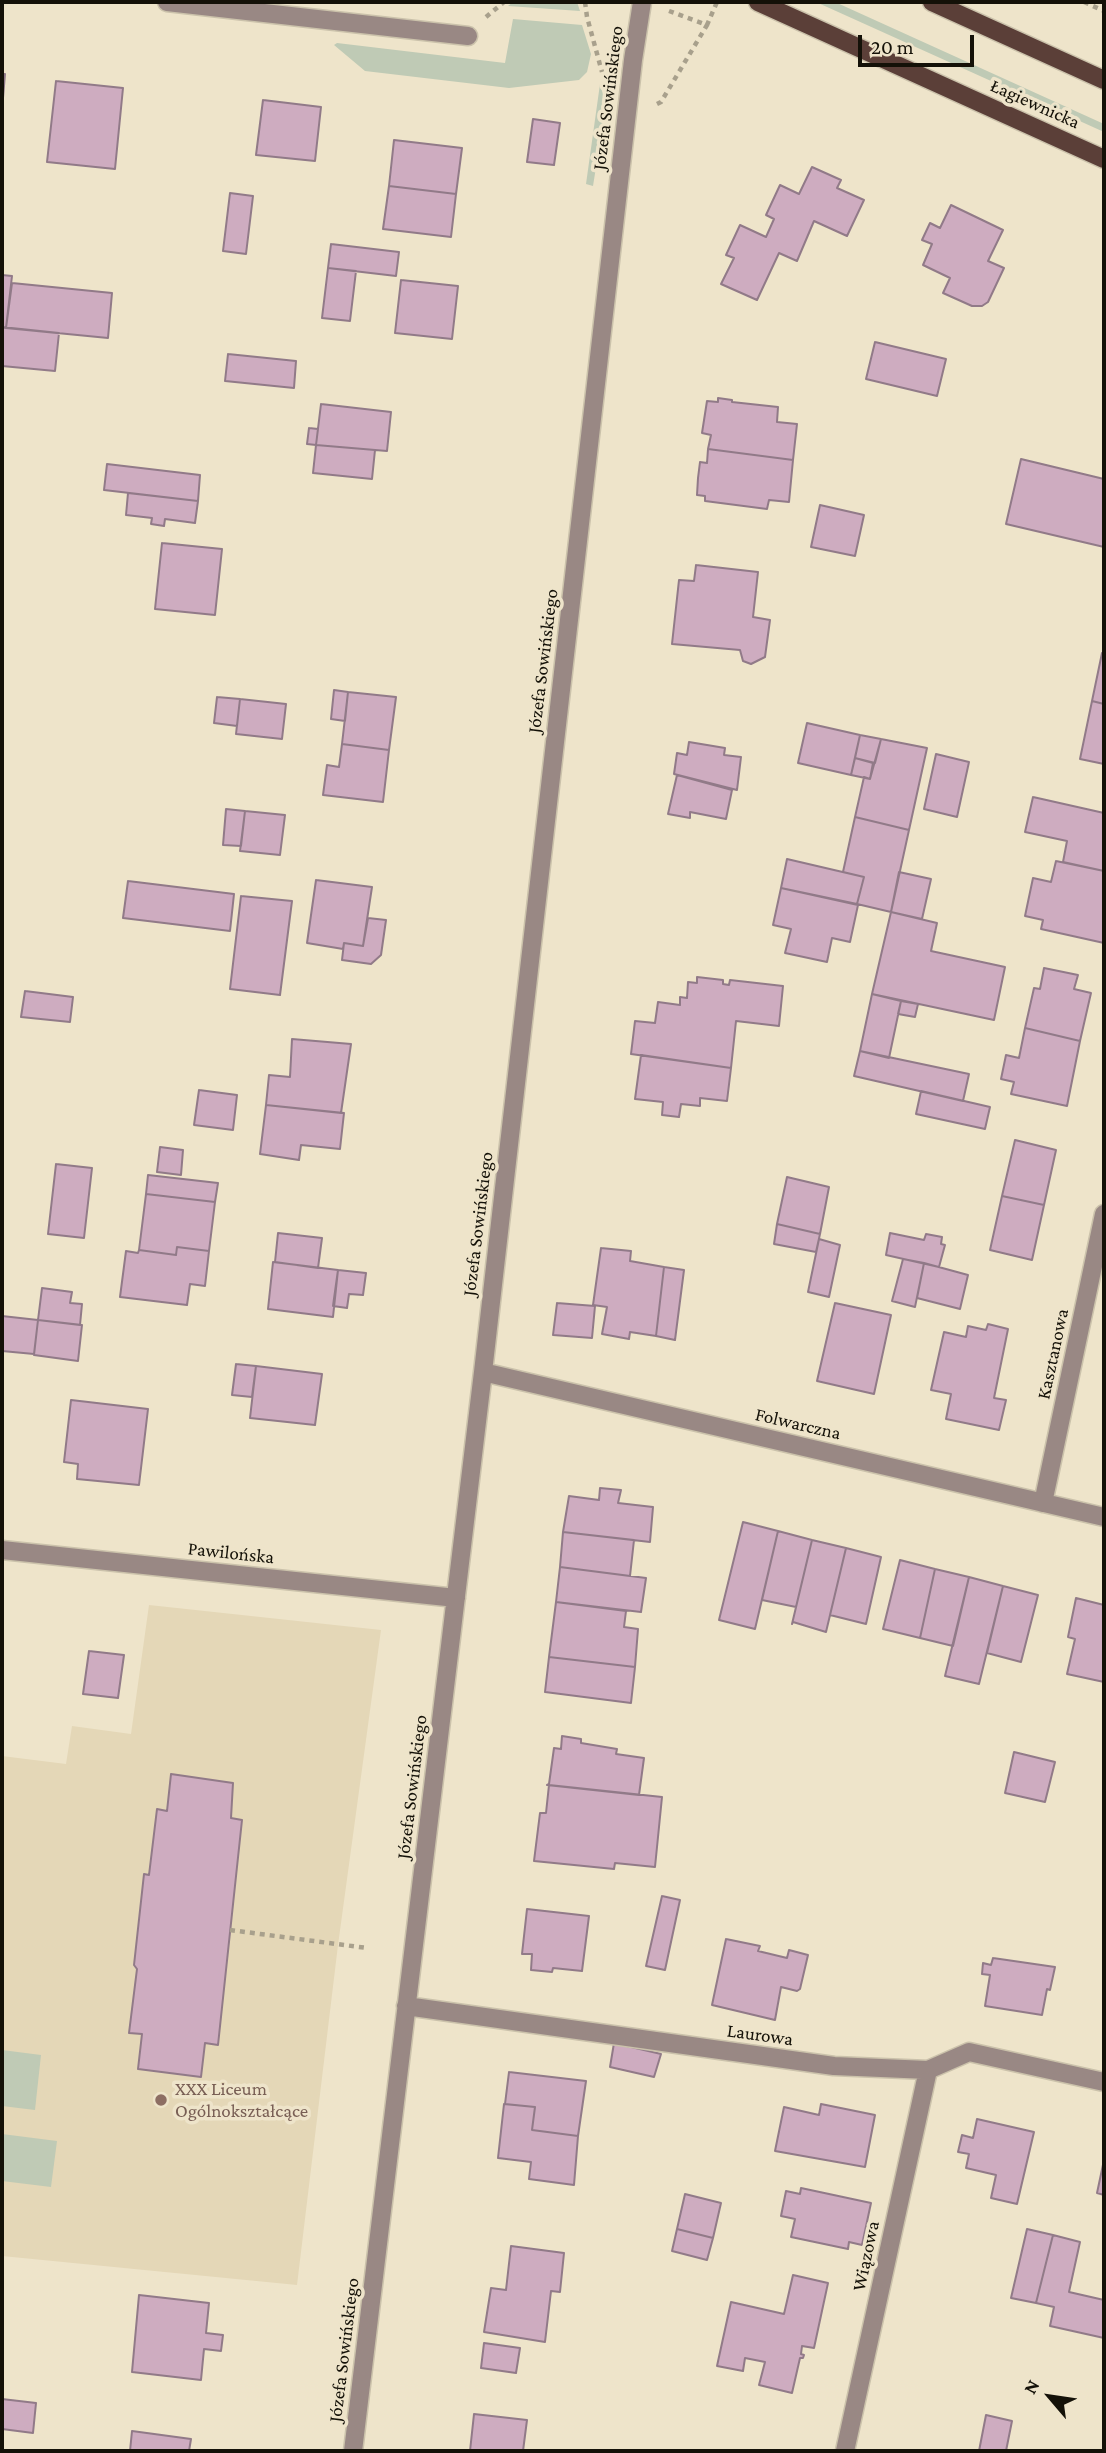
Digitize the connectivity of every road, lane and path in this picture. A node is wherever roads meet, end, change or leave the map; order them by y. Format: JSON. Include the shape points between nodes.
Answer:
{"nodes":[{"id":1,"x":167,"y":2,"type":"edge"},
{"id":2,"x":642,"y":2,"type":"edge"},
{"id":3,"x":717,"y":2,"type":"edge"},
{"id":4,"x":758,"y":2,"type":"edge"},
{"id":5,"x":932,"y":2,"type":"edge"},
{"id":6,"x":1084,"y":2,"type":"edge"},
{"id":7,"x":1104,"y":11,"type":"edge"},
{"id":8,"x":693,"y":19,"type":"dead end"},
{"id":9,"x":706,"y":25,"type":"junction"},
{"id":10,"x":468,"y":36,"type":"dead end"},
{"id":11,"x":1104,"y":80,"type":"edge"},
{"id":12,"x":626,"y":123,"type":"junction"},
{"id":13,"x":1104,"y":159,"type":"edge"},
{"id":14,"x":1104,"y":1214,"type":"edge"},
{"id":15,"x":483,"y":1372,"type":"junction"},
{"id":16,"x":1043,"y":1503,"type":"junction"},
{"id":17,"x":1104,"y":1517,"type":"edge"},
{"id":18,"x":2,"y":1550,"type":"edge"},
{"id":19,"x":456,"y":1598,"type":"junction"},
{"id":20,"x":230,"y":1930,"type":"dead end"},
{"id":21,"x":367,"y":1948,"type":"dead end"},
{"id":22,"x":406,"y":2006,"type":"junction"},
{"id":23,"x":928,"y":2070,"type":"junction"},
{"id":24,"x":1104,"y":2082,"type":"edge"},
{"id":25,"x":353,"y":2451,"type":"edge"},
{"id":26,"x":845,"y":2451,"type":"edge"}],
"edges":[{"from":1,"to":10,"type":"street"},
{"from":2,"to":12,"type":"street","name":"Józefa Sowińskiego"},
{"from":3,"to":9,"type":"path"},
{"from":4,"to":13,"type":"main road","name":"Łagiewnicka"},
{"from":5,"to":11,"type":"main road"},
{"from":6,"to":7,"type":"path"},
{"from":8,"to":9,"type":"path"},
{"from":9,"to":12,"type":"path","via":[[661,102]]},
{"from":12,"to":15,"type":"street","name":"Józefa Sowińskiego"},
{"from":14,"to":16,"type":"street","name":"Kasztanowa"},
{"from":15,"to":16,"type":"street","name":"Folwarczna"},
{"from":15,"to":19,"type":"street","name":"Józefa Sowińskiego"},
{"from":16,"to":17,"type":"street","name":"Folwarczna"},
{"from":18,"to":19,"type":"street","name":"Pawilońska"},
{"from":19,"to":22,"type":"street","name":"Józefa Sowińskiego"},
{"from":20,"to":21,"type":"path"},
{"from":22,"to":23,"type":"street","name":"Laurowa","via":[[834,2066]]},
{"from":22,"to":25,"type":"street","name":"Józefa Sowińskiego"},
{"from":23,"to":24,"type":"street","name":"Laurowa","via":[[970,2052]]},
{"from":23,"to":26,"type":"street","name":"Wiązowa"}]}
